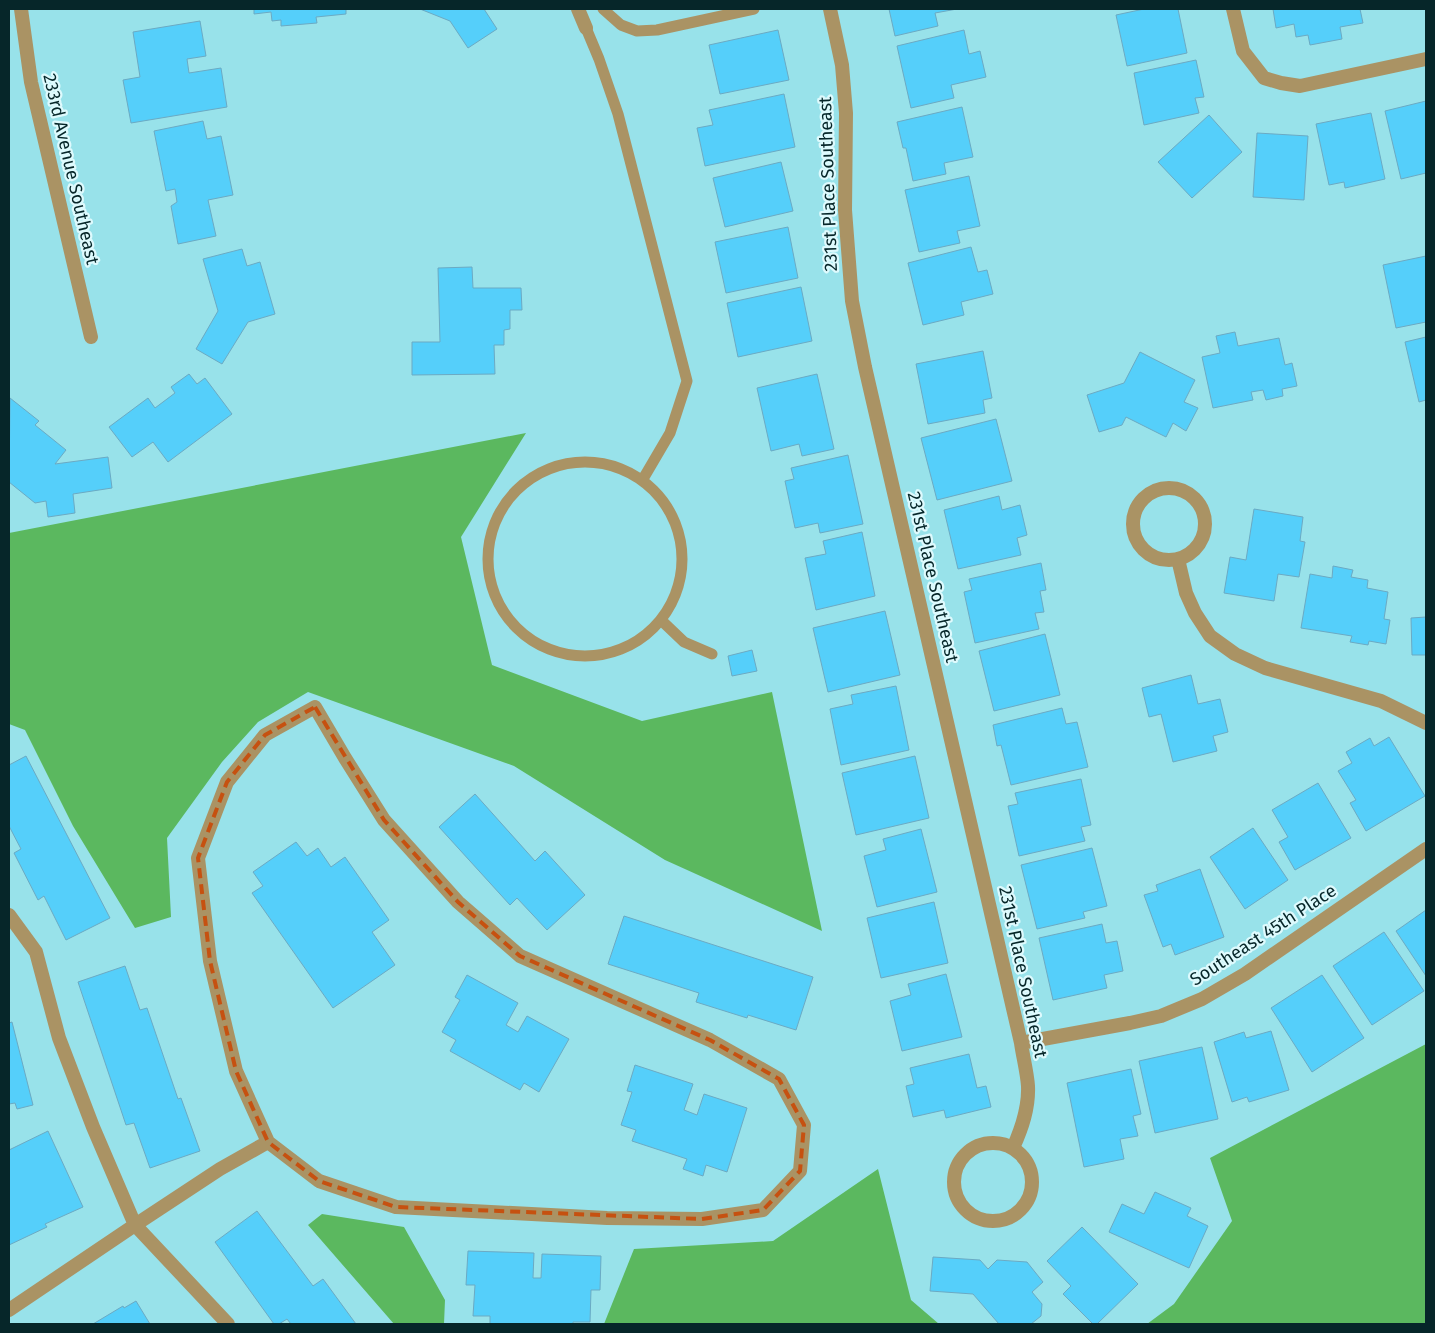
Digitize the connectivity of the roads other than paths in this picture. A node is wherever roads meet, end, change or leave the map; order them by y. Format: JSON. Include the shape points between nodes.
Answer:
{"nodes":[{"id":1,"x":21,"y":9,"type":"edge"},
{"id":2,"x":578,"y":9,"type":"edge"},
{"id":3,"x":603,"y":9,"type":"edge"},
{"id":4,"x":754,"y":9,"type":"edge"},
{"id":5,"x":830,"y":9,"type":"edge"},
{"id":6,"x":1233,"y":9,"type":"edge"},
{"id":7,"x":586,"y":28,"type":"joint"},
{"id":8,"x":1426,"y":59,"type":"edge"},
{"id":9,"x":91,"y":337,"type":"dead end"},
{"id":10,"x":643,"y":479,"type":"junction"},
{"id":11,"x":1178,"y":559,"type":"junction"},
{"id":12,"x":662,"y":621,"type":"junction"},
{"id":13,"x":712,"y":654,"type":"dead end"},
{"id":14,"x":1426,"y":723,"type":"edge"},
{"id":15,"x":1426,"y":849,"type":"edge"},
{"id":16,"x":9,"y":915,"type":"edge"},
{"id":17,"x":1021,"y":1043,"type":"junction"},
{"id":18,"x":268,"y":1142,"type":"junction"},
{"id":19,"x":1013,"y":1148,"type":"junction"},
{"id":20,"x":135,"y":1225,"type":"junction"},
{"id":21,"x":9,"y":1310,"type":"edge"},
{"id":22,"x":228,"y":1324,"type":"edge"}],
"edges":[{"from":1,"to":9,"type":"street","name":"233rd Avenue Southeast","via":[[31,82]]},
{"from":2,"to":7,"type":"street"},
{"from":3,"to":4,"type":"lane","via":[[621,25],[637,31],[657,30]]},
{"from":5,"to":17,"type":"street","name":"231st Place Southeast","via":[[842,65],[846,113],[845,210],[852,301]]},
{"from":6,"to":8,"type":"street","via":[[1243,51],[1264,78],[1281,83],[1300,86]]},
{"from":7,"to":10,"type":"lane","via":[[618,114],[687,381],[670,434]]},
{"from":10,"to":12,"type":"lane","via":[[666,502],[680,530],[684,562],[677,593]]},
{"from":10,"to":12,"type":"lane","via":[[614,465],[581,460],[549,467],[521,484],[500,510],[488,541],[488,574],[498,605],[518,631],[546,649],[577,656],[608,654],[638,642]]},
{"from":11,"to":11,"type":"street","via":[[1188,555],[1203,537],[1204,514],[1199,503],[1181,489],[1158,489],[1138,504],[1133,528],[1136,540],[1154,557]]},
{"from":11,"to":14,"type":"street","via":[[1186,594],[1195,613],[1210,636],[1234,654],[1266,668],[1381,701]]},
{"from":12,"to":13,"type":"lane","via":[[684,642]]},
{"from":15,"to":17,"type":"street","name":"Southeast 45th Place","via":[[1245,974],[1202,999],[1153,1018]]},
{"from":16,"to":20,"type":"street","via":[[36,952],[59,1038],[92,1127]]},
{"from":17,"to":19,"type":"street","name":"231st Place Southeast","via":[[1028,1086],[1027,1108]]},
{"from":18,"to":18,"type":"street","via":[[318,1180],[396,1207],[607,1218],[702,1219],[763,1210],[800,1172],[804,1124],[779,1079],[710,1040],[520,956],[458,902],[384,820],[316,707],[266,735],[226,782],[198,858],[210,961],[236,1071]]},
{"from":18,"to":20,"type":"street","via":[[220,1169]]},
{"from":19,"to":19,"type":"street","via":[[1030,1169],[1030,1195],[1012,1216],[986,1220],[974,1215],[964,1208],[954,1186],[960,1162],[968,1152],[984,1144]]},
{"from":20,"to":21,"type":"street"},
{"from":20,"to":22,"type":"street"}]}
